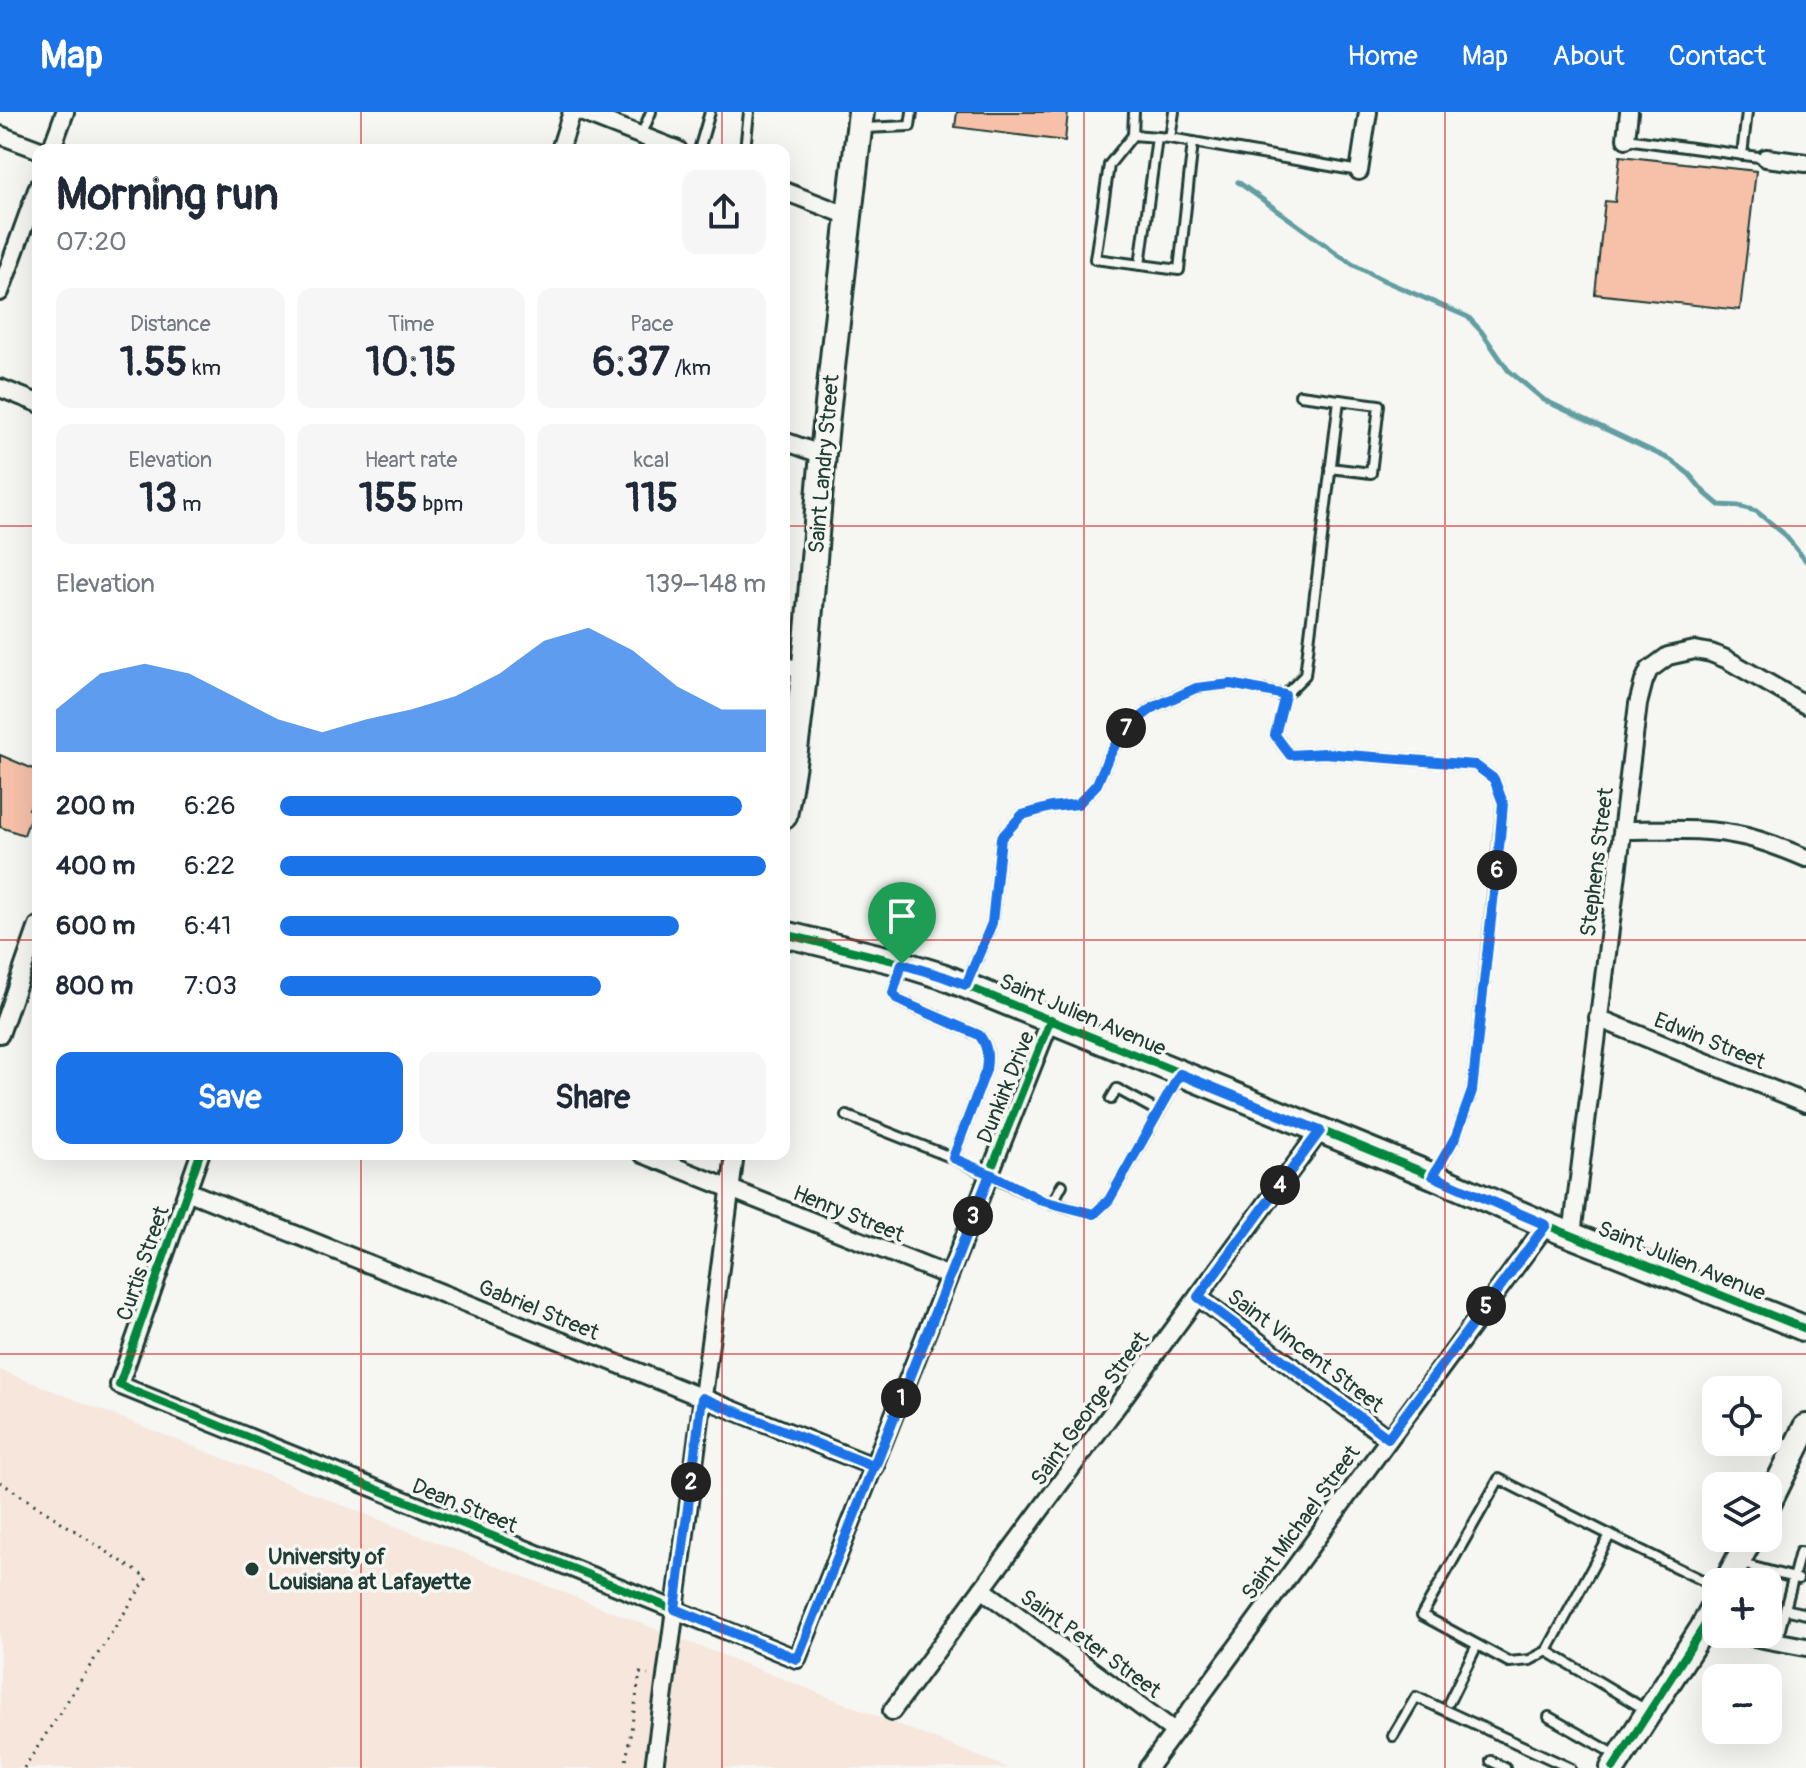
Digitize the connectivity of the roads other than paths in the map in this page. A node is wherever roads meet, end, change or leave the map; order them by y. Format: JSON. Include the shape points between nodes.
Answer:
{"nodes":[{"id":1,"x":65,"y":112,"type":"edge"},
{"id":2,"x":572,"y":112,"type":"edge"},
{"id":3,"x":581,"y":112,"type":"edge"},
{"id":4,"x":651,"y":112,"type":"edge"},
{"id":5,"x":710,"y":112,"type":"edge"},
{"id":6,"x":749,"y":112,"type":"edge"},
{"id":7,"x":912,"y":112,"type":"edge"},
{"id":8,"x":1134,"y":112,"type":"edge"},
{"id":9,"x":1174,"y":112,"type":"edge"},
{"id":10,"x":1368,"y":112,"type":"edge"},
{"id":11,"x":1629,"y":112,"type":"edge"},
{"id":12,"x":1747,"y":112,"type":"edge"},
{"id":13,"x":860,"y":120,"type":"edge"},
{"id":14,"x":0,"y":135,"type":"edge"},
{"id":15,"x":1133,"y":135,"type":"junction"},
{"id":16,"x":641,"y":136,"type":"junction"},
{"id":17,"x":1157,"y":137,"type":"junction"},
{"id":18,"x":1170,"y":138,"type":"junction"},
{"id":19,"x":1626,"y":139,"type":"joint"},
{"id":20,"x":1193,"y":142,"type":"junction"},
{"id":21,"x":53,"y":144,"type":"edge"},
{"id":22,"x":562,"y":144,"type":"edge"},
{"id":23,"x":662,"y":144,"type":"edge"},
{"id":24,"x":701,"y":144,"type":"edge"},
{"id":25,"x":746,"y":144,"type":"edge"},
{"id":26,"x":32,"y":147,"type":"edge"},
{"id":27,"x":1742,"y":155,"type":"junction"},
{"id":28,"x":1766,"y":158,"type":"joint"},
{"id":29,"x":1806,"y":163,"type":"edge"},
{"id":30,"x":1359,"y":171,"type":"joint"},
{"id":31,"x":790,"y":193,"type":"edge"},
{"id":32,"x":32,"y":204,"type":"edge"},
{"id":33,"x":849,"y":216,"type":"junction"},
{"id":34,"x":1140,"y":265,"type":"junction"},
{"id":35,"x":0,"y":292,"type":"edge"},
{"id":36,"x":0,"y":388,"type":"edge"},
{"id":37,"x":1300,"y":395,"type":"dead end"},
{"id":38,"x":1339,"y":400,"type":"junction"},
{"id":39,"x":32,"y":401,"type":"edge"},
{"id":40,"x":790,"y":443,"type":"edge"},
{"id":41,"x":823,"y":455,"type":"junction"},
{"id":42,"x":1330,"y":468,"type":"junction"},
{"id":43,"x":794,"y":668,"type":"edge"},
{"id":44,"x":1285,"y":695,"type":"junction"},
{"id":45,"x":1806,"y":705,"type":"edge"},
{"id":46,"x":790,"y":782,"type":"edge"},
{"id":47,"x":1623,"y":830,"type":"junction"},
{"id":48,"x":1806,"y":858,"type":"edge"},
{"id":49,"x":790,"y":936,"type":"edge"},
{"id":50,"x":32,"y":943,"type":"edge"},
{"id":51,"x":902,"y":964,"type":"junction"},
{"id":52,"x":966,"y":985,"type":"junction"},
{"id":53,"x":1598,"y":1018,"type":"junction"},
{"id":54,"x":1051,"y":1019,"type":"junction"},
{"id":55,"x":0,"y":1034,"type":"edge"},
{"id":56,"x":1180,"y":1074,"type":"junction"},
{"id":57,"x":1111,"y":1099,"type":"dead end"},
{"id":58,"x":1806,"y":1103,"type":"edge"},
{"id":59,"x":1159,"y":1112,"type":"junction"},
{"id":60,"x":847,"y":1116,"type":"dead end"},
{"id":61,"x":1320,"y":1131,"type":"junction"},
{"id":62,"x":953,"y":1158,"type":"junction"},
{"id":63,"x":198,"y":1160,"type":"edge"},
{"id":64,"x":658,"y":1160,"type":"edge"},
{"id":65,"x":734,"y":1160,"type":"edge"},
{"id":66,"x":990,"y":1174,"type":"junction"},
{"id":67,"x":1433,"y":1176,"type":"junction"},
{"id":68,"x":1062,"y":1185,"type":"dead end"},
{"id":69,"x":730,"y":1189,"type":"junction"},
{"id":70,"x":187,"y":1191,"type":"junction"},
{"id":71,"x":1052,"y":1204,"type":"junction"},
{"id":72,"x":1546,"y":1225,"type":"junction"},
{"id":73,"x":1572,"y":1235,"type":"junction"},
{"id":74,"x":949,"y":1276,"type":"junction"},
{"id":75,"x":1198,"y":1297,"type":"junction"},
{"id":76,"x":1806,"y":1329,"type":"edge"},
{"id":77,"x":119,"y":1385,"type":"joint"},
{"id":78,"x":702,"y":1398,"type":"junction"},
{"id":79,"x":1806,"y":1427,"type":"edge"},
{"id":80,"x":1388,"y":1438,"type":"junction"},
{"id":81,"x":875,"y":1467,"type":"junction"},
{"id":82,"x":1782,"y":1476,"type":"edge"},
{"id":83,"x":1610,"y":1535,"type":"junction"},
{"id":84,"x":1806,"y":1554,"type":"edge"},
{"id":85,"x":1782,"y":1578,"type":"edge"},
{"id":86,"x":1795,"y":1579,"type":"junction"},
{"id":87,"x":1702,"y":1580,"type":"edge"},
{"id":88,"x":982,"y":1589,"type":"junction"},
{"id":89,"x":675,"y":1609,"type":"junction"},
{"id":90,"x":1785,"y":1609,"type":"junction"},
{"id":91,"x":1806,"y":1614,"type":"edge"},
{"id":92,"x":1782,"y":1621,"type":"edge"},
{"id":93,"x":1702,"y":1639,"type":"edge"},
{"id":94,"x":1782,"y":1643,"type":"edge"},
{"id":95,"x":1477,"y":1645,"type":"junction"},
{"id":96,"x":1806,"y":1647,"type":"edge"},
{"id":97,"x":1547,"y":1651,"type":"junction"},
{"id":98,"x":797,"y":1659,"type":"joint"},
{"id":99,"x":1449,"y":1702,"type":"dead end"},
{"id":100,"x":892,"y":1711,"type":"dead end"},
{"id":101,"x":1650,"y":1712,"type":"junction"},
{"id":102,"x":1549,"y":1717,"type":"dead end"},
{"id":103,"x":1174,"y":1731,"type":"junction"},
{"id":104,"x":1393,"y":1736,"type":"dead end"},
{"id":105,"x":1491,"y":1761,"type":"dead end"},
{"id":106,"x":1617,"y":1763,"type":"edge"},
{"id":107,"x":654,"y":1768,"type":"edge"},
{"id":108,"x":1148,"y":1768,"type":"edge"},
{"id":109,"x":1505,"y":1768,"type":"edge"},
{"id":110,"x":1570,"y":1768,"type":"edge"}],
"edges":[{"from":1,"to":21,"type":"street"},
{"from":2,"to":22,"type":"street"},
{"from":3,"to":16,"type":"street"},
{"from":4,"to":16,"type":"lane"},
{"from":5,"to":24,"type":"lane"},
{"from":6,"to":25,"type":"lane"},
{"from":7,"to":13,"type":"lane","via":[[910,126]]},
{"from":8,"to":15,"type":"lane"},
{"from":9,"to":18,"type":"lane"},
{"from":10,"to":30,"type":"street"},
{"from":11,"to":19,"type":"street"},
{"from":12,"to":27,"type":"lane"},
{"from":13,"to":33,"type":"street","name":"Saint Landry Street"},
{"from":14,"to":26,"type":"street"},
{"from":15,"to":17,"type":"lane"},
{"from":15,"to":34,"type":"lane","via":[[1109,165],[1095,259]]},
{"from":16,"to":23,"type":"street"},
{"from":17,"to":18,"type":"lane"},
{"from":17,"to":34,"type":"lane"},
{"from":18,"to":20,"type":"lane"},
{"from":19,"to":27,"type":"lane"},
{"from":20,"to":30,"type":"lane"},
{"from":20,"to":34,"type":"lane","via":[[1179,270]]},
{"from":27,"to":28,"type":"lane"},
{"from":28,"to":29,"type":"street"},
{"from":31,"to":33,"type":"street"},
{"from":32,"to":35,"type":"street"},
{"from":33,"to":41,"type":"street","name":"Saint Landry Street"},
{"from":36,"to":39,"type":"street"},
{"from":37,"to":38,"type":"lane"},
{"from":38,"to":42,"type":"lane"},
{"from":38,"to":42,"type":"lane","via":[[1379,405],[1371,473]]},
{"from":40,"to":41,"type":"street"},
{"from":41,"to":43,"type":"street","name":"Saint Landry Street"},
{"from":42,"to":44,"type":"lane","via":[[1305,675]]},
{"from":43,"to":46,"type":"street","name":"Saint Landry Street","via":[[796,748]]},
{"from":44,"to":52,"type":"lane","via":[[1231,684],[1196,688],[1154,707],[1123,731],[1097,784],[1078,804],[1022,815],[1001,838],[992,923]]},
{"from":44,"to":67,"type":"lane","via":[[1275,735],[1290,755],[1475,765],[1494,779],[1503,803],[1472,1091],[1456,1136]]},
{"from":45,"to":47,"type":"street","name":"Stephens Street","via":[[1711,653],[1680,652],[1656,663],[1638,704]]},
{"from":47,"to":48,"type":"street","via":[[1745,836]]},
{"from":47,"to":53,"type":"street","name":"Stephens Street"},
{"from":49,"to":51,"type":"street","name":"Saint Julien Avenue"},
{"from":50,"to":55,"type":"street"},
{"from":51,"to":52,"type":"street","name":"Saint Julien Avenue"},
{"from":51,"to":62,"type":"lane","via":[[893,993],[898,1000],[979,1035],[986,1043],[986,1070]]},
{"from":52,"to":54,"type":"street","name":"Saint Julien Avenue"},
{"from":53,"to":58,"type":"street","name":"Edwin Street"},
{"from":53,"to":73,"type":"street","name":"Stephens Street"},
{"from":54,"to":56,"type":"street","name":"Saint Julien Avenue"},
{"from":54,"to":66,"type":"street","name":"Dunkirk Drive"},
{"from":56,"to":59,"type":"lane"},
{"from":56,"to":61,"type":"street","name":"Saint Julien Avenue"},
{"from":57,"to":59,"type":"lane","via":[[1117,1089]]},
{"from":59,"to":71,"type":"lane","via":[[1109,1200],[1094,1214]]},
{"from":60,"to":62,"type":"lane"},
{"from":61,"to":67,"type":"street","name":"Saint Julien Avenue"},
{"from":61,"to":75,"type":"street","name":"Saint George Street"},
{"from":62,"to":66,"type":"lane"},
{"from":63,"to":70,"type":"street","name":"Curtis Street"},
{"from":64,"to":69,"type":"street","name":"Henry Street"},
{"from":65,"to":69,"type":"street"},
{"from":66,"to":71,"type":"lane"},
{"from":66,"to":74,"type":"street","name":"Dunkirk Drive"},
{"from":67,"to":72,"type":"street","name":"Saint Julien Avenue"},
{"from":68,"to":71,"type":"lane"},
{"from":69,"to":74,"type":"street","name":"Henry Street"},
{"from":69,"to":78,"type":"street"},
{"from":70,"to":77,"type":"street","name":"Curtis Street"},
{"from":70,"to":78,"type":"street","name":"Gabriel Street"},
{"from":72,"to":73,"type":"street","name":"Saint Julien Avenue"},
{"from":72,"to":80,"type":"street","name":"Saint Michael Street"},
{"from":73,"to":76,"type":"street","name":"Saint Julien Avenue"},
{"from":74,"to":81,"type":"street","name":"Dunkirk Drive"},
{"from":75,"to":80,"type":"street","name":"Saint Vincent Street"},
{"from":75,"to":88,"type":"street","name":"Saint George Street"},
{"from":77,"to":89,"type":"street","name":"Dean Street"},
{"from":78,"to":81,"type":"street","name":"Gabriel Street"},
{"from":78,"to":89,"type":"street"},
{"from":79,"to":82,"type":"street"},
{"from":80,"to":103,"type":"street","name":"Saint Michael Street"},
{"from":81,"to":98,"type":"street","name":"Dunkirk Drive"},
{"from":83,"to":87,"type":"lane"},
{"from":83,"to":95,"type":"lane","via":[[1499,1479],[1422,1615]]},
{"from":83,"to":97,"type":"lane"},
{"from":84,"to":86,"type":"lane","via":[[1800,1552]]},
{"from":85,"to":86,"type":"lane"},
{"from":86,"to":90,"type":"lane"},
{"from":88,"to":100,"type":"street","name":"Saint George Street"},
{"from":88,"to":103,"type":"street","name":"Saint Peter Street"},
{"from":89,"to":98,"type":"street","name":"Dean Street"},
{"from":89,"to":107,"type":"street"},
{"from":90,"to":91,"type":"lane"},
{"from":90,"to":92,"type":"lane"},
{"from":93,"to":101,"type":"street"},
{"from":94,"to":96,"type":"street"},
{"from":95,"to":97,"type":"lane","via":[[1509,1662]]},
{"from":95,"to":99,"type":"lane"},
{"from":97,"to":101,"type":"lane"},
{"from":101,"to":106,"type":"street"},
{"from":102,"to":106,"type":"lane"},
{"from":103,"to":108,"type":"street","name":"Saint Michael Street"},
{"from":104,"to":110,"type":"lane","via":[[1416,1697]]},
{"from":105,"to":109,"type":"lane"}]}
